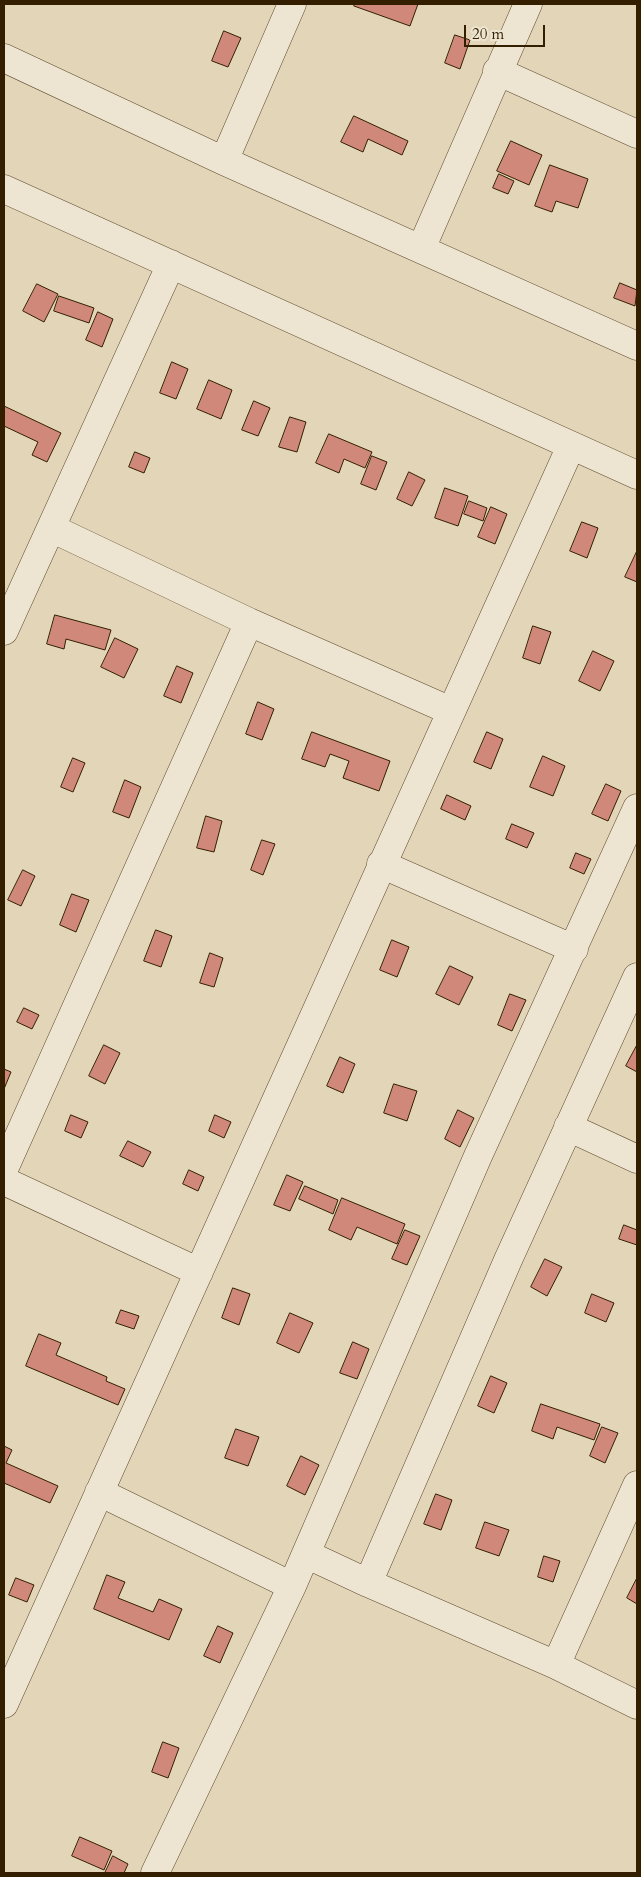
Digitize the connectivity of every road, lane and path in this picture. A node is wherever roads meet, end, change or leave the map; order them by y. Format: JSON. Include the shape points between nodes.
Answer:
{"nodes":[{"id":1,"x":292,"y":4,"type":"edge"},
{"id":2,"x":528,"y":4,"type":"edge"},
{"id":3,"x":4,"y":58,"type":"edge"},
{"id":4,"x":498,"y":71,"type":"junction"},
{"id":5,"x":637,"y":134,"type":"edge"},
{"id":6,"x":224,"y":161,"type":"junction"},
{"id":7,"x":4,"y":189,"type":"edge"},
{"id":8,"x":421,"y":249,"type":"junction"},
{"id":9,"x":171,"y":264,"type":"junction"},
{"id":10,"x":637,"y":346,"type":"edge"},
{"id":11,"x":571,"y":446,"type":"junction"},
{"id":12,"x":637,"y":475,"type":"edge"},
{"id":13,"x":51,"y":528,"type":"junction"},
{"id":14,"x":249,"y":622,"type":"junction"},
{"id":15,"x":4,"y":631,"type":"edge"},
{"id":16,"x":451,"y":711,"type":"junction"},
{"id":17,"x":637,"y":808,"type":"edge"},
{"id":18,"x":381,"y":864,"type":"junction"},
{"id":19,"x":574,"y":949,"type":"junction"},
{"id":20,"x":637,"y":977,"type":"edge"},
{"id":21,"x":568,"y":1127,"type":"junction"},
{"id":22,"x":637,"y":1159,"type":"edge"},
{"id":23,"x":4,"y":1169,"type":"edge"},
{"id":24,"x":4,"y":1182,"type":"edge"},
{"id":25,"x":199,"y":1272,"type":"junction"},
{"id":26,"x":637,"y":1485,"type":"edge"},
{"id":27,"x":99,"y":1492,"type":"junction"},
{"id":28,"x":306,"y":1554,"type":"junction"},
{"id":29,"x":368,"y":1583,"type":"junction"},
{"id":30,"x":292,"y":1586,"type":"junction"},
{"id":31,"x":556,"y":1665,"type":"junction"},
{"id":32,"x":6,"y":1692,"type":"edge"},
{"id":33,"x":637,"y":1705,"type":"edge"},
{"id":34,"x":155,"y":1873,"type":"edge"}],
"edges":[{"from":1,"to":6,"type":"street"},
{"from":2,"to":4,"type":"street"},
{"from":3,"to":6,"type":"street"},
{"from":4,"to":5,"type":"street"},
{"from":4,"to":8,"type":"street"},
{"from":6,"to":8,"type":"street"},
{"from":7,"to":9,"type":"street"},
{"from":8,"to":10,"type":"street"},
{"from":9,"to":11,"type":"street"},
{"from":9,"to":13,"type":"street"},
{"from":11,"to":12,"type":"street"},
{"from":11,"to":16,"type":"street"},
{"from":13,"to":14,"type":"street"},
{"from":13,"to":15,"type":"street"},
{"from":14,"to":16,"type":"street"},
{"from":14,"to":23,"type":"street"},
{"from":16,"to":18,"type":"street"},
{"from":17,"to":19,"type":"street"},
{"from":18,"to":19,"type":"street"},
{"from":18,"to":25,"type":"street"},
{"from":19,"to":28,"type":"street","via":[[474,1165]]},
{"from":20,"to":21,"type":"street"},
{"from":21,"to":22,"type":"street"},
{"from":21,"to":29,"type":"street"},
{"from":24,"to":25,"type":"street"},
{"from":25,"to":27,"type":"street"},
{"from":26,"to":31,"type":"street"},
{"from":27,"to":30,"type":"street"},
{"from":27,"to":32,"type":"street"},
{"from":28,"to":29,"type":"street"},
{"from":28,"to":30,"type":"street"},
{"from":29,"to":31,"type":"street"},
{"from":30,"to":34,"type":"street"},
{"from":31,"to":33,"type":"street"}]}
